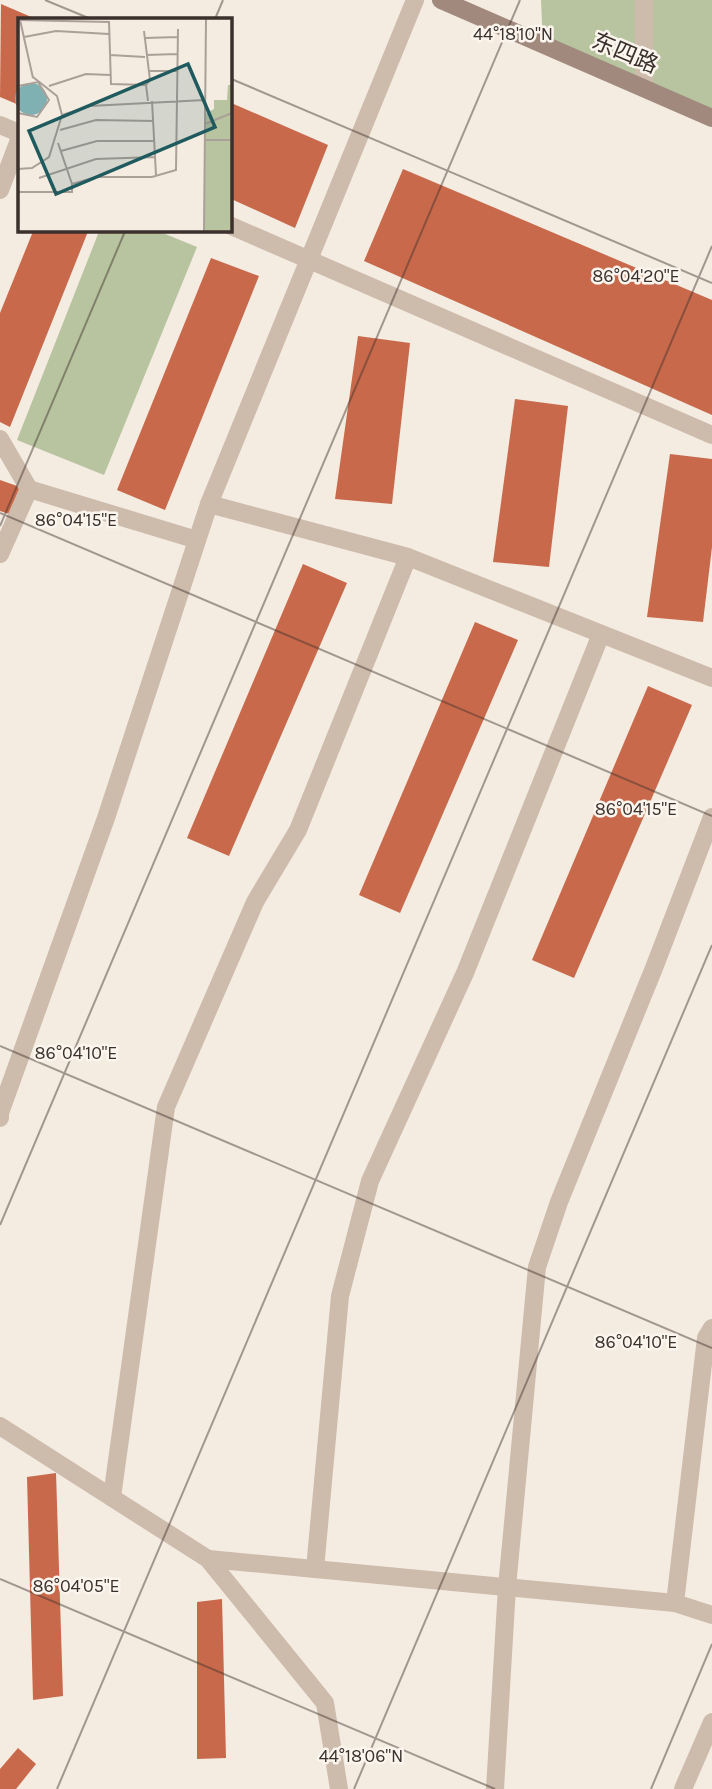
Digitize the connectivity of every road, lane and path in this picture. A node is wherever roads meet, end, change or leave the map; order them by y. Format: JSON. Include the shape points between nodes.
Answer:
{"nodes":[{"id":1,"x":415,"y":0,"type":"edge"},
{"id":2,"x":441,"y":0,"type":"edge"},
{"id":3,"x":643,"y":0,"type":"edge"},
{"id":4,"x":644,"y":88,"type":"junction"},
{"id":5,"x":712,"y":118,"type":"edge"},
{"id":6,"x":0,"y":125,"type":"edge"},
{"id":7,"x":18,"y":133,"type":"edge"},
{"id":8,"x":18,"y":143,"type":"edge"},
{"id":9,"x":0,"y":190,"type":"edge"},
{"id":10,"x":231,"y":226,"type":"edge"},
{"id":11,"x":309,"y":259,"type":"junction"},
{"id":12,"x":712,"y":435,"type":"edge"},
{"id":13,"x":0,"y":439,"type":"edge"},
{"id":14,"x":29,"y":489,"type":"junction"},
{"id":15,"x":209,"y":504,"type":"junction"},
{"id":16,"x":197,"y":540,"type":"junction"},
{"id":17,"x":0,"y":554,"type":"edge"},
{"id":18,"x":408,"y":557,"type":"junction"},
{"id":19,"x":601,"y":634,"type":"junction"},
{"id":20,"x":712,"y":678,"type":"edge"},
{"id":21,"x":712,"y":817,"type":"edge"},
{"id":22,"x":0,"y":1118,"type":"edge"},
{"id":23,"x":712,"y":1328,"type":"edge"},
{"id":24,"x":0,"y":1426,"type":"edge"},
{"id":25,"x":112,"y":1497,"type":"junction"},
{"id":26,"x":208,"y":1559,"type":"junction"},
{"id":27,"x":315,"y":1569,"type":"junction"},
{"id":28,"x":507,"y":1587,"type":"junction"},
{"id":29,"x":675,"y":1603,"type":"junction"},
{"id":30,"x":712,"y":1615,"type":"edge"},
{"id":31,"x":712,"y":1722,"type":"edge"},
{"id":32,"x":339,"y":1789,"type":"edge"},
{"id":33,"x":495,"y":1789,"type":"edge"},
{"id":34,"x":683,"y":1789,"type":"edge"}],
"edges":[{"from":1,"to":11,"type":"street"},
{"from":2,"to":4,"type":"main road","name":"东四路"},
{"from":3,"to":4,"type":"street"},
{"from":4,"to":5,"type":"main road","name":"东四路"},
{"from":6,"to":7,"type":"street"},
{"from":8,"to":9,"type":"street"},
{"from":10,"to":11,"type":"street"},
{"from":11,"to":12,"type":"street"},
{"from":11,"to":15,"type":"street"},
{"from":13,"to":14,"type":"street"},
{"from":14,"to":16,"type":"street"},
{"from":14,"to":17,"type":"street"},
{"from":15,"to":16,"type":"street"},
{"from":15,"to":18,"type":"street"},
{"from":16,"to":22,"type":"street","via":[[106,818]]},
{"from":18,"to":19,"type":"street"},
{"from":18,"to":25,"type":"street","via":[[298,830],[255,902],[166,1107]]},
{"from":19,"to":20,"type":"street"},
{"from":19,"to":27,"type":"street","via":[[465,973],[370,1181],[340,1296]]},
{"from":21,"to":28,"type":"street","via":[[537,1266]]},
{"from":23,"to":29,"type":"street","via":[[706,1338]]},
{"from":24,"to":25,"type":"street"},
{"from":25,"to":26,"type":"street"},
{"from":26,"to":27,"type":"street"},
{"from":26,"to":32,"type":"street","via":[[325,1703]]},
{"from":27,"to":28,"type":"street"},
{"from":28,"to":29,"type":"street"},
{"from":28,"to":33,"type":"street"},
{"from":29,"to":30,"type":"street"},
{"from":31,"to":34,"type":"street"}]}
